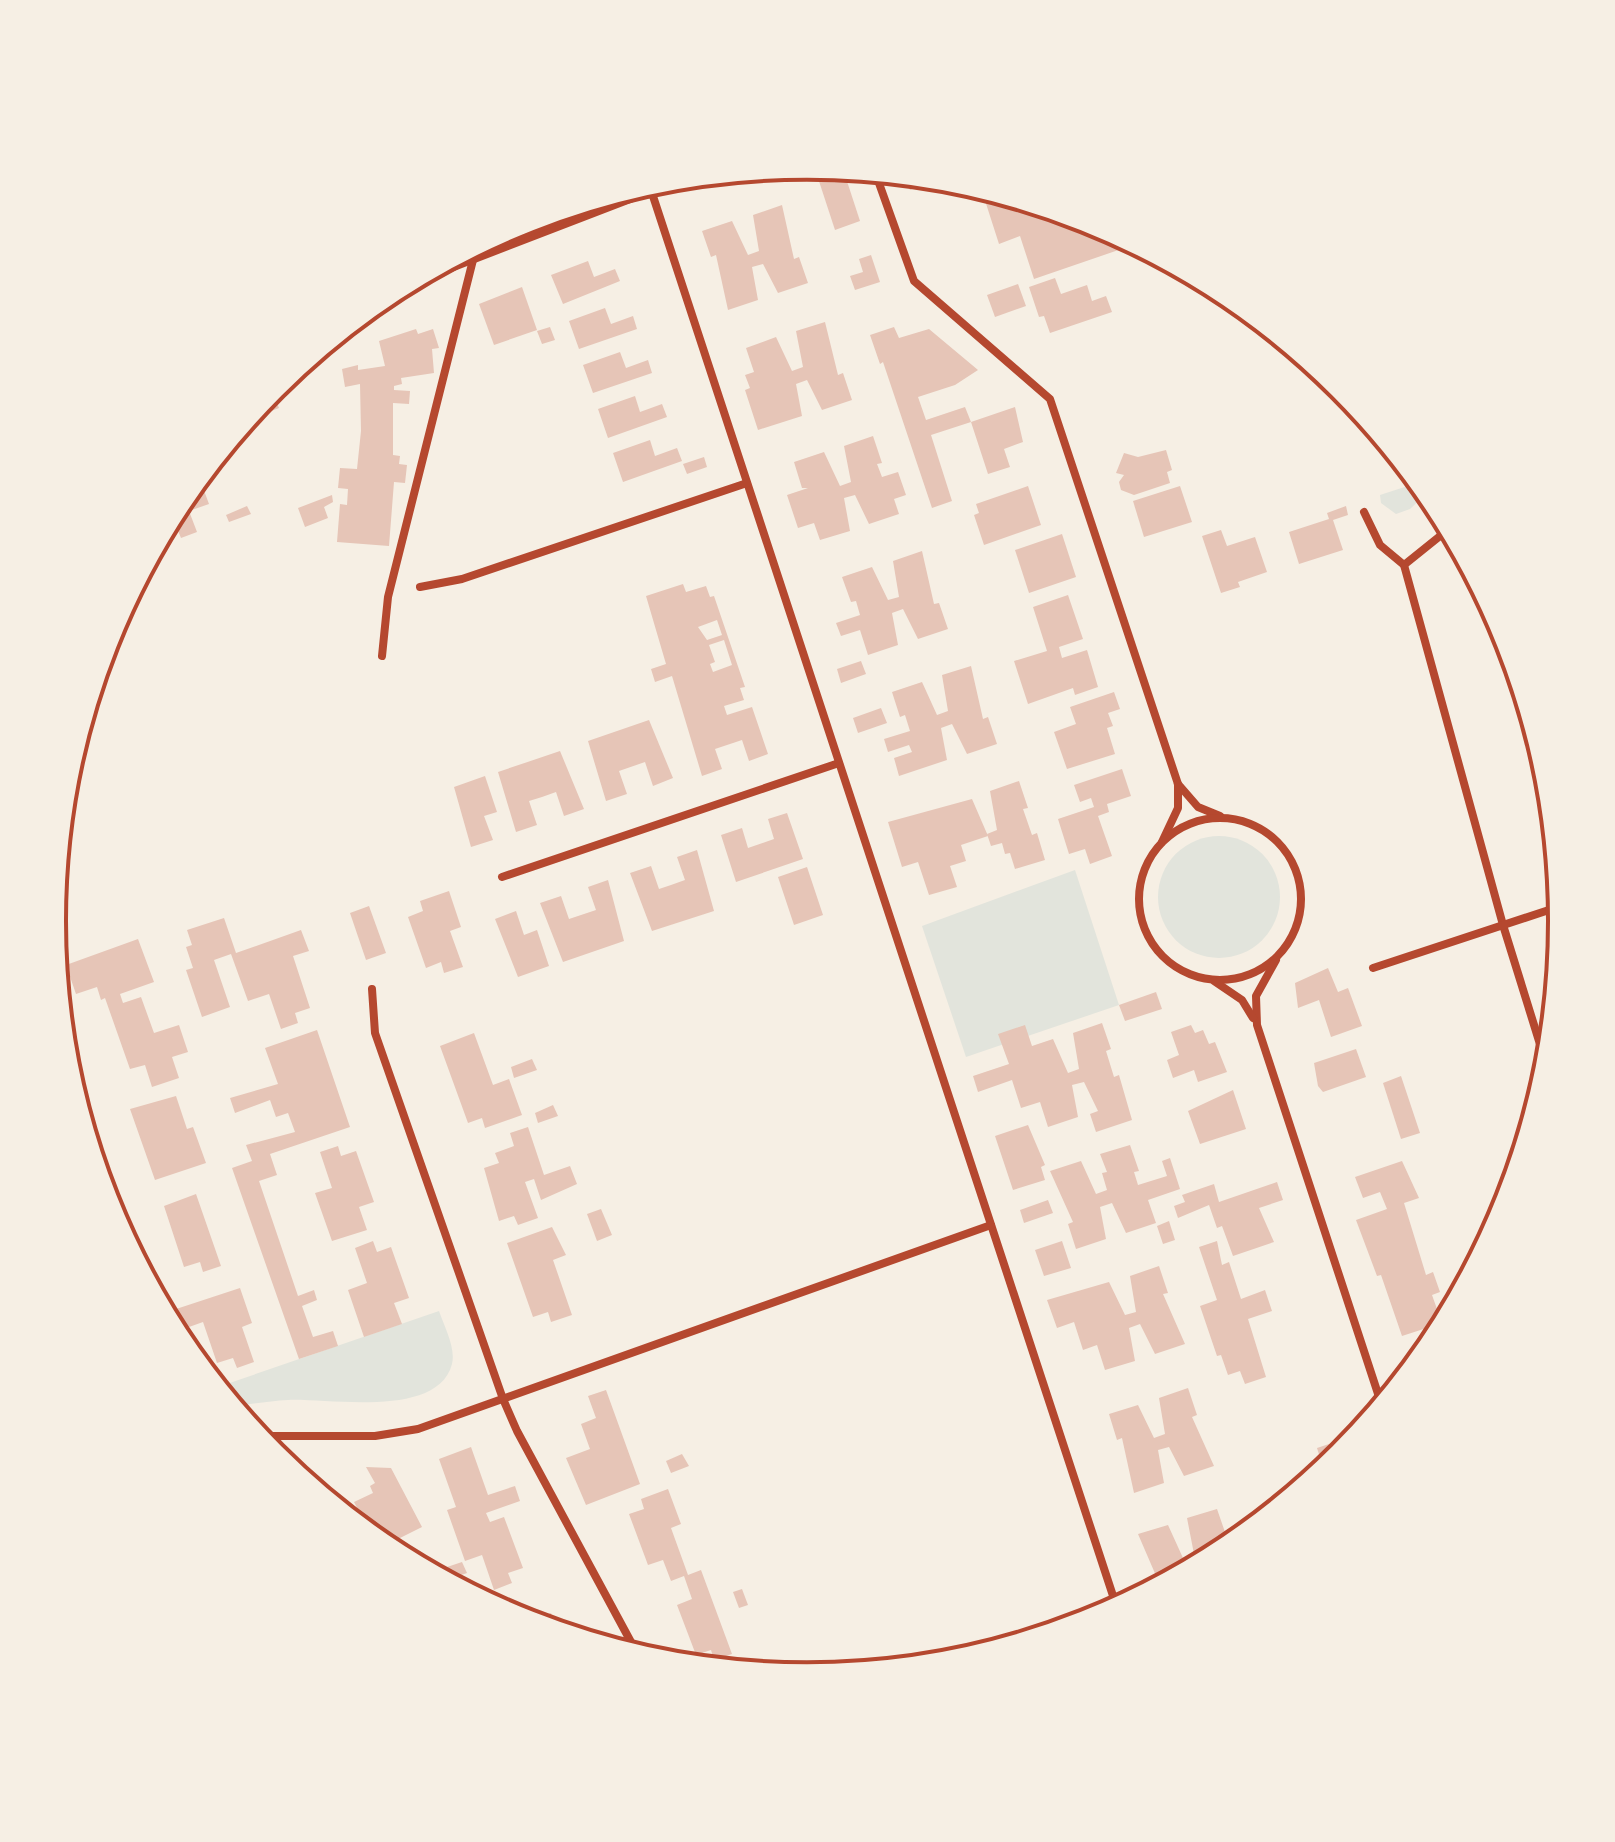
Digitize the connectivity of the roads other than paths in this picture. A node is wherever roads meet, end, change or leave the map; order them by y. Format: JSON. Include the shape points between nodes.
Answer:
{"nodes":[{"id":1,"x":879,"y":183,"type":"edge"},
{"id":2,"x":653,"y":196,"type":"edge"},
{"id":3,"x":473,"y":260,"type":"edge"},
{"id":4,"x":747,"y":483,"type":"junction"},
{"id":5,"x":1364,"y":512,"type":"dead end"},
{"id":6,"x":1441,"y":535,"type":"edge"},
{"id":7,"x":1404,"y":565,"type":"junction"},
{"id":8,"x":420,"y":587,"type":"dead end"},
{"id":9,"x":382,"y":656,"type":"dead end"},
{"id":10,"x":839,"y":763,"type":"junction"},
{"id":11,"x":1178,"y":784,"type":"junction"},
{"id":12,"x":1228,"y":818,"type":"junction"},
{"id":13,"x":1162,"y":842,"type":"junction"},
{"id":14,"x":502,"y":877,"type":"dead end"},
{"id":15,"x":1549,"y":910,"type":"edge"},
{"id":16,"x":1503,"y":925,"type":"junction"},
{"id":17,"x":1283,"y":951,"type":"junction"},
{"id":18,"x":1373,"y":968,"type":"dead end"},
{"id":19,"x":1212,"y":980,"type":"junction"},
{"id":20,"x":372,"y":989,"type":"dead end"},
{"id":21,"x":1257,"y":1025,"type":"junction"},
{"id":22,"x":1539,"y":1041,"type":"edge"},
{"id":23,"x":991,"y":1225,"type":"junction"},
{"id":24,"x":1378,"y":1394,"type":"edge"},
{"id":25,"x":503,"y":1399,"type":"junction"},
{"id":26,"x":274,"y":1436,"type":"edge"},
{"id":27,"x":1113,"y":1596,"type":"edge"},
{"id":28,"x":630,"y":1640,"type":"edge"}],
"edges":[{"from":1,"to":11,"type":"street","via":[[914,281],[1050,399]]},
{"from":2,"to":4,"type":"street"},
{"from":3,"to":9,"type":"street","via":[[388,597]]},
{"from":4,"to":8,"type":"street","via":[[462,579]]},
{"from":4,"to":10,"type":"street"},
{"from":5,"to":7,"type":"street","via":[[1380,545]]},
{"from":6,"to":7,"type":"street"},
{"from":7,"to":16,"type":"street"},
{"from":10,"to":14,"type":"street"},
{"from":10,"to":23,"type":"street"},
{"from":11,"to":12,"type":"street","via":[[1198,807]]},
{"from":11,"to":13,"type":"street","via":[[1178,808]]},
{"from":12,"to":13,"type":"street","via":[[1192,823]]},
{"from":12,"to":17,"type":"street","via":[[1273,838],[1299,880],[1301,905]]},
{"from":13,"to":19,"type":"street","via":[[1147,863],[1140,914],[1165,959]]},
{"from":15,"to":16,"type":"street"},
{"from":16,"to":18,"type":"street"},
{"from":16,"to":22,"type":"street"},
{"from":17,"to":19,"type":"street","via":[[1263,969]]},
{"from":17,"to":21,"type":"street","via":[[1256,996]]},
{"from":19,"to":21,"type":"street","via":[[1242,1000]]},
{"from":20,"to":25,"type":"street","via":[[375,1033]]},
{"from":21,"to":24,"type":"street"},
{"from":23,"to":25,"type":"street"},
{"from":23,"to":27,"type":"street"},
{"from":25,"to":26,"type":"street","via":[[396,1435]]},
{"from":25,"to":28,"type":"street"}]}
